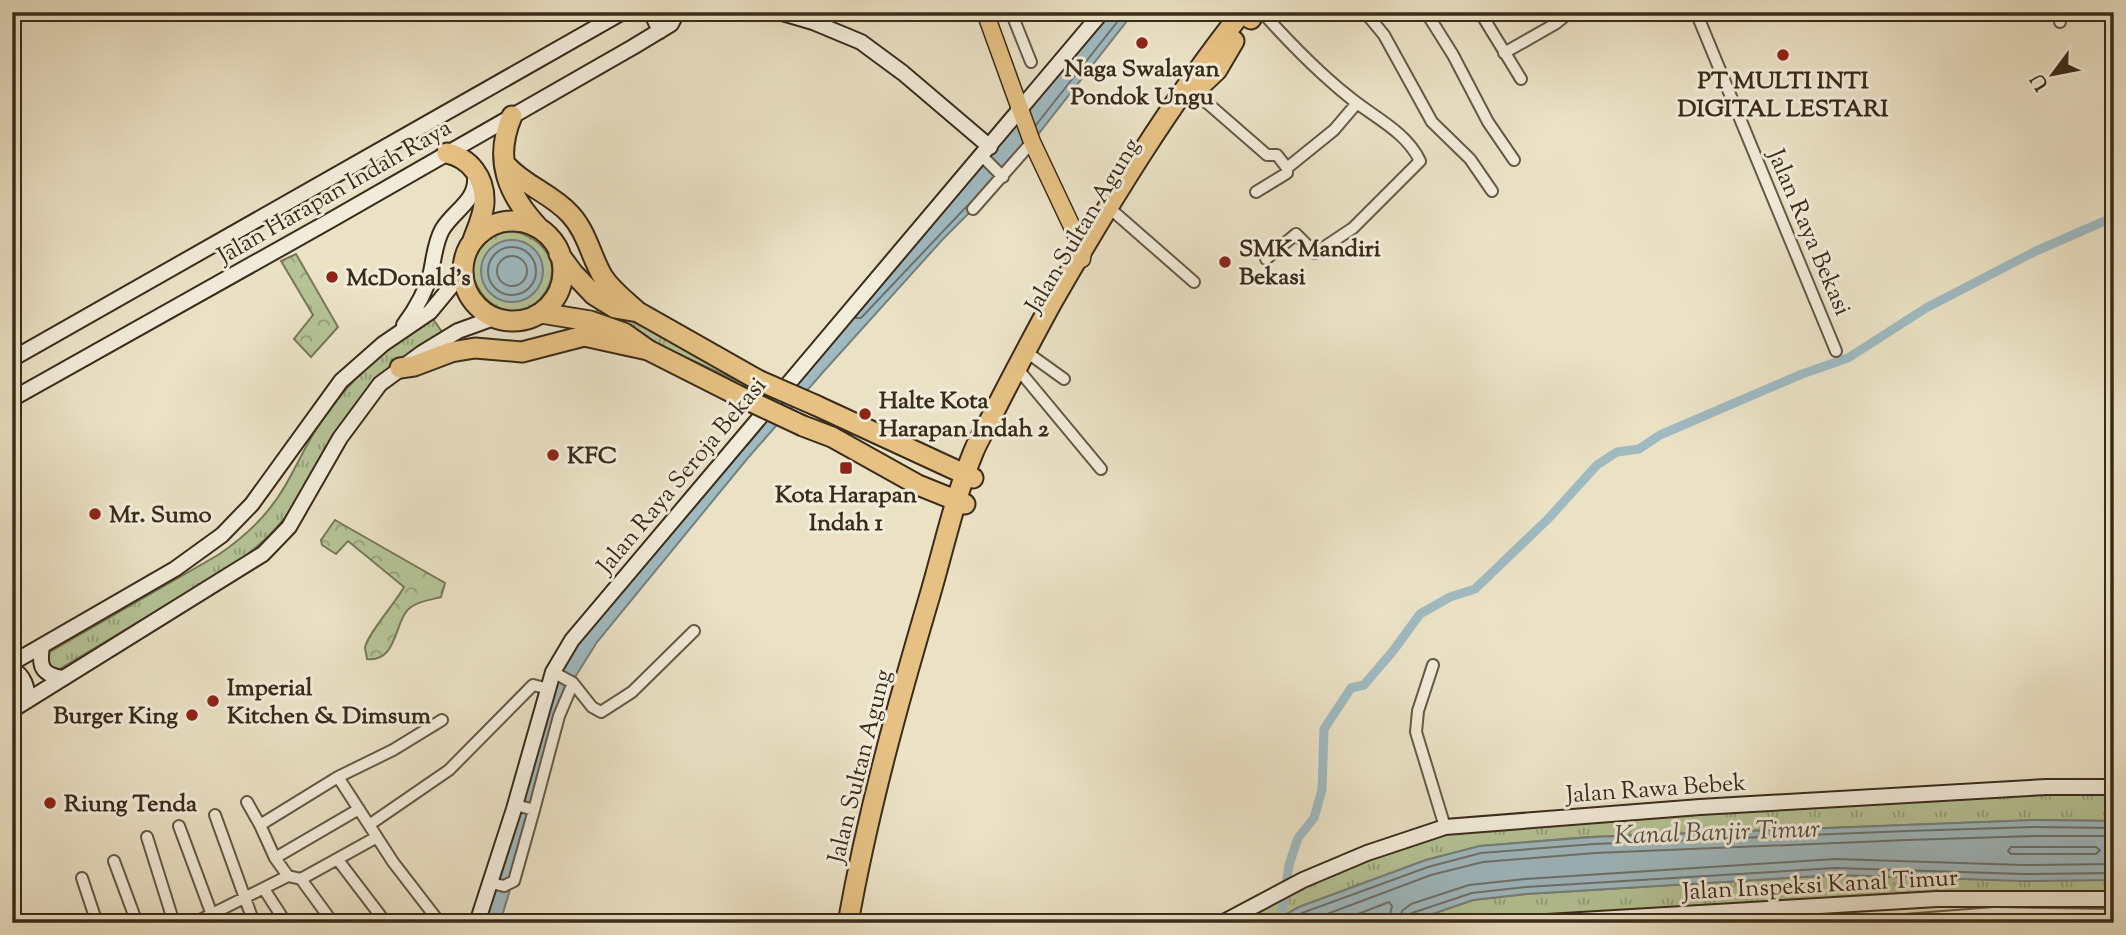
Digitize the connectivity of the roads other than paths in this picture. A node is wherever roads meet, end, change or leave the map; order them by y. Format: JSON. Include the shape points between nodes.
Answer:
{"nodes":[{"id":1,"x":623,"y":12,"type":"edge"},
{"id":2,"x":651,"y":12,"type":"edge"},
{"id":3,"x":677,"y":12,"type":"edge"},
{"id":4,"x":779,"y":12,"type":"edge"},
{"id":5,"x":985,"y":12,"type":"edge"},
{"id":6,"x":1011,"y":12,"type":"edge"},
{"id":7,"x":1102,"y":12,"type":"edge"},
{"id":8,"x":1365,"y":12,"type":"edge"},
{"id":9,"x":1426,"y":12,"type":"edge"},
{"id":10,"x":1480,"y":12,"type":"edge"},
{"id":11,"x":1570,"y":12,"type":"edge"},
{"id":12,"x":1696,"y":12,"type":"edge"},
{"id":13,"x":1253,"y":14,"type":"edge"},
{"id":14,"x":660,"y":31,"type":"junction"},
{"id":15,"x":1226,"y":43,"type":"junction"},
{"id":16,"x":1504,"y":53,"type":"junction"},
{"id":17,"x":1031,"y":62,"type":"dead end"},
{"id":18,"x":1521,"y":79,"type":"dead end"},
{"id":19,"x":1198,"y":88,"type":"junction"},
{"id":20,"x":1357,"y":103,"type":"junction"},
{"id":21,"x":1021,"y":115,"type":"junction"},
{"id":22,"x":512,"y":116,"type":"junction"},
{"id":23,"x":1032,"y":142,"type":"junction"},
{"id":24,"x":447,"y":153,"type":"junction"},
{"id":25,"x":986,"y":154,"type":"junction"},
{"id":26,"x":1514,"y":160,"type":"dead end"},
{"id":27,"x":506,"y":165,"type":"junction"},
{"id":28,"x":1287,"y":168,"type":"junction"},
{"id":29,"x":475,"y":169,"type":"junction"},
{"id":30,"x":999,"y":173,"type":"junction"},
{"id":31,"x":1492,"y":191,"type":"dead end"},
{"id":32,"x":1256,"y":192,"type":"dead end"},
{"id":33,"x":973,"y":209,"type":"dead end"},
{"id":34,"x":1114,"y":212,"type":"junction"},
{"id":35,"x":541,"y":231,"type":"junction"},
{"id":36,"x":473,"y":241,"type":"junction"},
{"id":37,"x":559,"y":253,"type":"junction"},
{"id":38,"x":1082,"y":259,"type":"junction"},
{"id":39,"x":1266,"y":259,"type":"dead end"},
{"id":40,"x":463,"y":272,"type":"junction"},
{"id":41,"x":1194,"y":282,"type":"dead end"},
{"id":42,"x":638,"y":312,"type":"junction"},
{"id":43,"x":541,"y":313,"type":"junction"},
{"id":44,"x":494,"y":318,"type":"junction"},
{"id":45,"x":399,"y":332,"type":"junction"},
{"id":46,"x":648,"y":350,"type":"junction"},
{"id":47,"x":1836,"y":351,"type":"dead end"},
{"id":48,"x":1032,"y":356,"type":"junction"},
{"id":49,"x":12,"y":359,"type":"edge"},
{"id":50,"x":400,"y":368,"type":"junction"},
{"id":51,"x":1022,"y":374,"type":"junction"},
{"id":52,"x":1064,"y":379,"type":"dead end"},
{"id":53,"x":12,"y":399,"type":"edge"},
{"id":54,"x":974,"y":451,"type":"junction"},
{"id":55,"x":940,"y":464,"type":"junction"},
{"id":56,"x":1101,"y":468,"type":"dead end"},
{"id":57,"x":969,"y":477,"type":"junction"},
{"id":58,"x":930,"y":490,"type":"junction"},
{"id":59,"x":960,"y":502,"type":"junction"},
{"id":60,"x":951,"y":520,"type":"junction"},
{"id":61,"x":694,"y":631,"type":"dead end"},
{"id":62,"x":42,"y":646,"type":"junction"},
{"id":63,"x":1433,"y":665,"type":"dead end"},
{"id":64,"x":12,"y":666,"type":"edge"},
{"id":65,"x":556,"y":674,"type":"junction"},
{"id":66,"x":62,"y":678,"type":"junction"},
{"id":67,"x":572,"y":682,"type":"junction"},
{"id":68,"x":549,"y":689,"type":"junction"},
{"id":69,"x":27,"y":701,"type":"junction"},
{"id":70,"x":12,"y":710,"type":"edge"},
{"id":71,"x":442,"y":720,"type":"dead end"},
{"id":72,"x":338,"y":777,"type":"junction"},
{"id":73,"x":2114,"y":787,"type":"edge"},
{"id":74,"x":247,"y":802,"type":"dead end"},
{"id":75,"x":517,"y":805,"type":"junction"},
{"id":76,"x":359,"y":809,"type":"junction"},
{"id":77,"x":533,"y":809,"type":"junction"},
{"id":78,"x":215,"y":815,"type":"dead end"},
{"id":79,"x":260,"y":825,"type":"junction"},
{"id":80,"x":369,"y":825,"type":"junction"},
{"id":81,"x":179,"y":826,"type":"dead end"},
{"id":82,"x":1445,"y":827,"type":"junction"},
{"id":83,"x":147,"y":837,"type":"dead end"},
{"id":84,"x":377,"y":837,"type":"junction"},
{"id":85,"x":275,"y":858,"type":"junction"},
{"id":86,"x":338,"y":860,"type":"junction"},
{"id":87,"x":114,"y":861,"type":"dead end"},
{"id":88,"x":288,"y":876,"type":"junction"},
{"id":89,"x":82,"y":878,"type":"dead end"},
{"id":90,"x":301,"y":879,"type":"junction"},
{"id":91,"x":496,"y":884,"type":"junction"},
{"id":92,"x":264,"y":889,"type":"junction"},
{"id":93,"x":245,"y":897,"type":"junction"},
{"id":94,"x":2114,"y":899,"type":"edge"},
{"id":95,"x":1994,"y":912,"type":"edge"},
{"id":96,"x":2114,"y":915,"type":"edge"},
{"id":97,"x":213,"y":918,"type":"edge"},
{"id":98,"x":97,"y":923,"type":"edge"},
{"id":99,"x":137,"y":923,"type":"edge"},
{"id":100,"x":174,"y":923,"type":"edge"},
{"id":101,"x":194,"y":923,"type":"edge"},
{"id":102,"x":254,"y":923,"type":"edge"},
{"id":103,"x":286,"y":923,"type":"edge"},
{"id":104,"x":333,"y":923,"type":"edge"},
{"id":105,"x":386,"y":923,"type":"edge"},
{"id":106,"x":440,"y":923,"type":"edge"},
{"id":107,"x":477,"y":923,"type":"edge"},
{"id":108,"x":848,"y":923,"type":"edge"},
{"id":109,"x":862,"y":923,"type":"edge"},
{"id":110,"x":1222,"y":923,"type":"edge"},
{"id":111,"x":1530,"y":923,"type":"edge"},
{"id":112,"x":1866,"y":923,"type":"edge"}],
"edges":[{"from":1,"to":49,"type":"street","name":"Jalan Harapan Indah Raya"},
{"from":2,"to":14,"type":"street"},
{"from":3,"to":14,"type":"street","name":"Jalan Harapan Indah Raya"},
{"from":4,"to":25,"type":"street","via":[[861,43],[911,80]]},
{"from":5,"to":21,"type":"main road"},
{"from":6,"to":17,"type":"street"},
{"from":7,"to":21,"type":"street","name":"Jalan Raya Seroja Bekasi"},
{"from":8,"to":31,"type":"street","via":[[1395,53],[1432,122],[1471,159]]},
{"from":9,"to":26,"type":"street"},
{"from":10,"to":16,"type":"street"},
{"from":11,"to":16,"type":"street"},
{"from":12,"to":47,"type":"street","name":"Jalan Raya Bekasi"},
{"from":13,"to":15,"type":"highway","name":"Jalan Sultan Agung"},
{"from":13,"to":20,"type":"street"},
{"from":14,"to":22,"type":"street","name":"Jalan Harapan Indah Raya"},
{"from":15,"to":19,"type":"highway","name":"Jalan Sultan Agung","via":[[1217,70]]},
{"from":15,"to":38,"type":"highway","name":"Jalan Sultan Agung","via":[[1149,143]]},
{"from":16,"to":18,"type":"street"},
{"from":19,"to":28,"type":"street","via":[[1205,101],[1267,155],[1277,155]]},
{"from":19,"to":34,"type":"highway","name":"Jalan Sultan Agung"},
{"from":20,"to":28,"type":"street","via":[[1334,130]]},
{"from":20,"to":39,"type":"street","via":[[1399,134],[1420,163],[1353,228],[1316,253],[1296,234]]},
{"from":21,"to":23,"type":"main road"},
{"from":21,"to":25,"type":"street","name":"Jalan Raya Seroja Bekasi"},
{"from":22,"to":24,"type":"street","name":"Jalan Harapan Indah Raya"},
{"from":22,"to":27,"type":"highway","via":[[504,139]]},
{"from":23,"to":30,"type":"street"},
{"from":23,"to":38,"type":"main road"},
{"from":24,"to":29,"type":"highway","via":[[467,160]]},
{"from":24,"to":53,"type":"street","name":"Jalan Harapan Indah Raya"},
{"from":25,"to":30,"type":"street"},
{"from":25,"to":65,"type":"street","name":"Jalan Raya Seroja Bekasi","via":[[849,309],[572,640]]},
{"from":27,"to":35,"type":"highway","via":[[520,208]]},
{"from":27,"to":42,"type":"highway","via":[[572,215],[603,277]]},
{"from":28,"to":32,"type":"street","via":[[1287,173]]},
{"from":29,"to":36,"type":"highway","via":[[484,202]]},
{"from":29,"to":45,"type":"street","via":[[475,189],[441,232],[421,298]]},
{"from":30,"to":33,"type":"street"},
{"from":34,"to":38,"type":"highway","name":"Jalan Sultan Agung"},
{"from":34,"to":41,"type":"street"},
{"from":35,"to":36,"type":"highway","via":[[525,223],[504,222]]},
{"from":35,"to":37,"type":"highway"},
{"from":36,"to":40,"type":"highway"},
{"from":37,"to":42,"type":"highway","via":[[594,295],[614,308]]},
{"from":37,"to":43,"type":"highway","via":[[561,285]]},
{"from":38,"to":48,"type":"highway","name":"Jalan Sultan Agung"},
{"from":38,"to":54,"type":"highway","name":"Jalan Sultan Agung","via":[[1010,379]]},
{"from":40,"to":44,"type":"highway","via":[[472,300]]},
{"from":40,"to":45,"type":"street","via":[[430,312]]},
{"from":42,"to":55,"type":"highway","bridge":true,"via":[[758,380]]},
{"from":43,"to":44,"type":"highway","via":[[518,321]]},
{"from":43,"to":46,"type":"highway","via":[[590,321],[624,333]]},
{"from":44,"to":50,"type":"street","via":[[458,331]]},
{"from":45,"to":62,"type":"street","via":[[341,381],[252,504],[222,535],[175,569]]},
{"from":46,"to":50,"type":"highway","via":[[584,335],[522,352],[475,348],[451,352]]},
{"from":46,"to":58,"type":"highway","bridge":true,"via":[[832,437]]},
{"from":48,"to":51,"type":"highway","name":"Jalan Sultan Agung"},
{"from":48,"to":52,"type":"street"},
{"from":50,"to":66,"type":"street","via":[[380,384],[351,420],[289,527],[264,554]]},
{"from":51,"to":56,"type":"street"},
{"from":51,"to":57,"type":"highway","name":"Jalan Sultan Agung"},
{"from":54,"to":55,"type":"highway","via":[[962,461]]},
{"from":54,"to":57,"type":"highway","name":"Jalan Sultan Agung"},
{"from":55,"to":57,"type":"highway"},
{"from":57,"to":59,"type":"highway","name":"Jalan Sultan Agung"},
{"from":58,"to":59,"type":"highway"},
{"from":58,"to":60,"type":"highway"},
{"from":59,"to":60,"type":"highway","name":"Jalan Sultan Agung"},
{"from":59,"to":109,"type":"highway","name":"Jalan Sultan Agung","via":[[870,866]]},
{"from":60,"to":108,"type":"highway","name":"Jalan Sultan Agung","via":[[875,791]]},
{"from":61,"to":67,"type":"street","via":[[632,692],[605,710],[596,711]]},
{"from":62,"to":64,"type":"street"},
{"from":62,"to":66,"type":"street","via":[[42,667],[50,676]]},
{"from":63,"to":82,"type":"street","via":[[1416,732]]},
{"from":64,"to":69,"type":"street","via":[[24,681]]},
{"from":65,"to":67,"type":"street"},
{"from":65,"to":68,"type":"street","name":"Jalan Raya Seroja Bekasi"},
{"from":66,"to":69,"type":"street"},
{"from":67,"to":77,"type":"street"},
{"from":68,"to":75,"type":"street","name":"Jalan Raya Seroja Bekasi"},
{"from":68,"to":80,"type":"street","via":[[533,685],[449,770]]},
{"from":69,"to":70,"type":"street"},
{"from":71,"to":72,"type":"street"},
{"from":72,"to":76,"type":"street"},
{"from":72,"to":79,"type":"street"},
{"from":73,"to":82,"type":"street","name":"Jalan Rawa Bebek","via":[[1700,807]]},
{"from":74,"to":79,"type":"street"},
{"from":75,"to":77,"type":"street"},
{"from":75,"to":91,"type":"street","name":"Jalan Raya Seroja Bekasi"},
{"from":76,"to":80,"type":"street"},
{"from":76,"to":85,"type":"street"},
{"from":77,"to":91,"type":"street","via":[[514,881]]},
{"from":78,"to":93,"type":"street"},
{"from":79,"to":85,"type":"street"},
{"from":80,"to":84,"type":"street"},
{"from":81,"to":97,"type":"street"},
{"from":82,"to":110,"type":"street","name":"Jalan Rawa Bebek","via":[[1303,880]]},
{"from":83,"to":100,"type":"street"},
{"from":84,"to":86,"type":"street"},
{"from":84,"to":106,"type":"street"},
{"from":85,"to":88,"type":"street"},
{"from":86,"to":90,"type":"street"},
{"from":86,"to":105,"type":"street"},
{"from":87,"to":99,"type":"street"},
{"from":88,"to":90,"type":"street"},
{"from":88,"to":92,"type":"street"},
{"from":89,"to":98,"type":"street"},
{"from":90,"to":104,"type":"street"},
{"from":91,"to":107,"type":"street","name":"Jalan Raya Seroja Bekasi"},
{"from":92,"to":93,"type":"street"},
{"from":92,"to":103,"type":"street"},
{"from":93,"to":97,"type":"street"},
{"from":93,"to":102,"type":"street"},
{"from":94,"to":95,"type":"street","name":"Jalan Inspeksi Kanal Timur","via":[[2027,897]]},
{"from":95,"to":96,"type":"street"},
{"from":95,"to":111,"type":"street","name":"Jalan Inspeksi Kanal Timur","via":[[1937,899]]},
{"from":95,"to":112,"type":"street"},
{"from":97,"to":101,"type":"street"}]}
